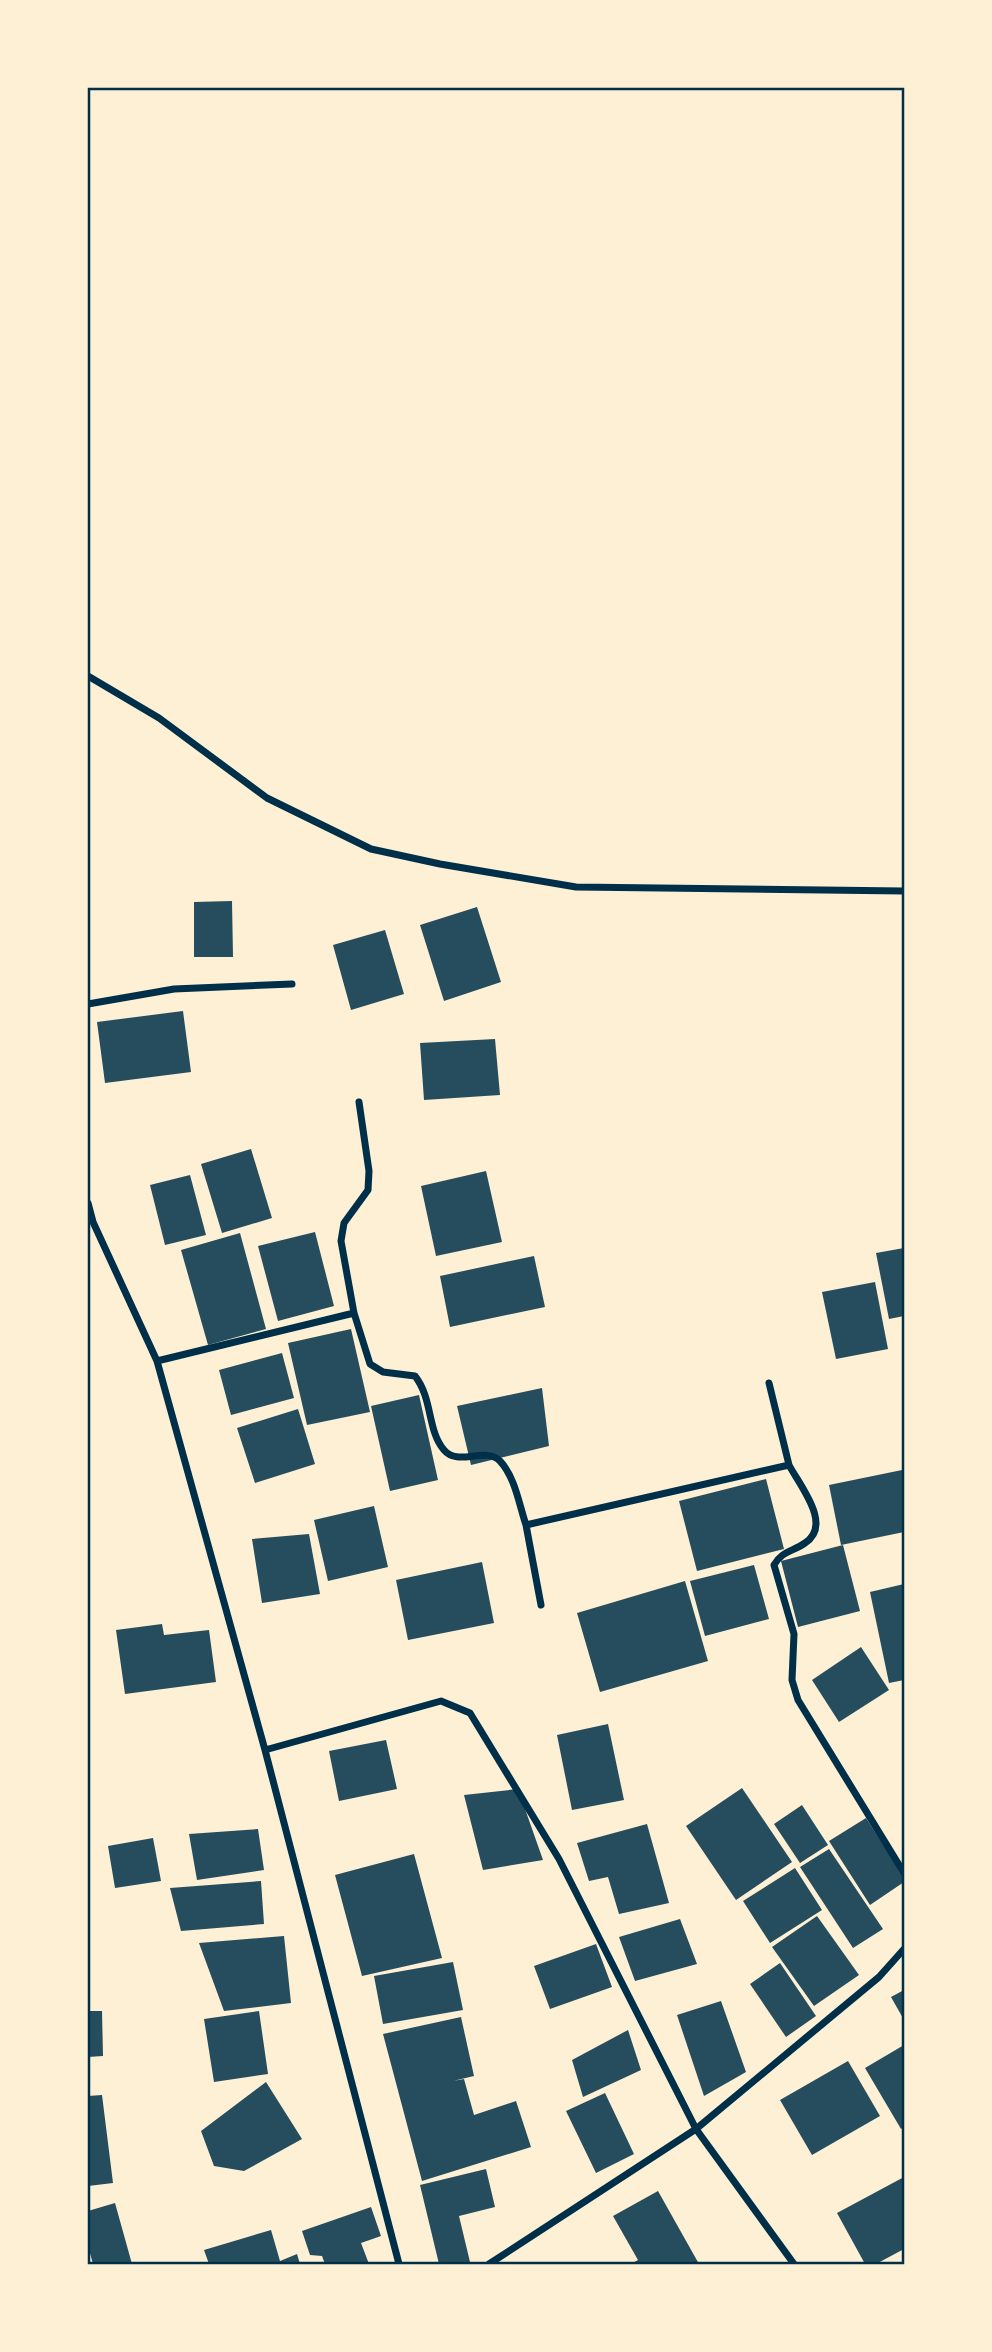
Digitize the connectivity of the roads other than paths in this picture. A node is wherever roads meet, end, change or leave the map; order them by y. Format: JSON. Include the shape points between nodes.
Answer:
{"nodes":[{"id":1,"x":88,"y":676,"type":"edge"},
{"id":2,"x":905,"y":891,"type":"edge"},
{"id":3,"x":292,"y":984,"type":"dead end"},
{"id":4,"x":88,"y":1004,"type":"edge"},
{"id":5,"x":359,"y":1102,"type":"dead end"},
{"id":6,"x":88,"y":1203,"type":"edge"},
{"id":7,"x":354,"y":1313,"type":"junction"},
{"id":8,"x":157,"y":1361,"type":"junction"},
{"id":9,"x":769,"y":1383,"type":"dead end"},
{"id":10,"x":789,"y":1465,"type":"junction"},
{"id":11,"x":526,"y":1525,"type":"junction"},
{"id":12,"x":541,"y":1605,"type":"dead end"},
{"id":13,"x":265,"y":1750,"type":"junction"},
{"id":14,"x":905,"y":1873,"type":"edge"},
{"id":15,"x":905,"y":1949,"type":"edge"},
{"id":16,"x":696,"y":2129,"type":"junction"},
{"id":17,"x":399,"y":2264,"type":"edge"},
{"id":18,"x":489,"y":2264,"type":"edge"},
{"id":19,"x":794,"y":2264,"type":"edge"}],
"edges":[{"from":1,"to":2,"type":"street","via":[[159,718],[267,798],[371,849],[576,887]]},
{"from":3,"to":4,"type":"street","via":[[174,989]]},
{"from":5,"to":7,"type":"street","via":[[368,1190],[344,1223],[341,1241]]},
{"from":6,"to":8,"type":"street"},
{"from":7,"to":8,"type":"street"},
{"from":7,"to":11,"type":"street","via":[[370,1364],[383,1372],[415,1376],[426,1390],[436,1435],[445,1452],[457,1458],[493,1456],[500,1461],[512,1480]]},
{"from":8,"to":13,"type":"street"},
{"from":9,"to":10,"type":"street"},
{"from":10,"to":11,"type":"street"},
{"from":10,"to":14,"type":"street","via":[[816,1514],[816,1530],[807,1543],[781,1554],[774,1565],[794,1634],[792,1680],[799,1700]]},
{"from":11,"to":12,"type":"street"},
{"from":13,"to":16,"type":"street","via":[[441,1701],[470,1713],[559,1858]]},
{"from":13,"to":17,"type":"street"},
{"from":15,"to":16,"type":"street","via":[[879,1977]]},
{"from":16,"to":18,"type":"street"},
{"from":16,"to":19,"type":"street"}]}
